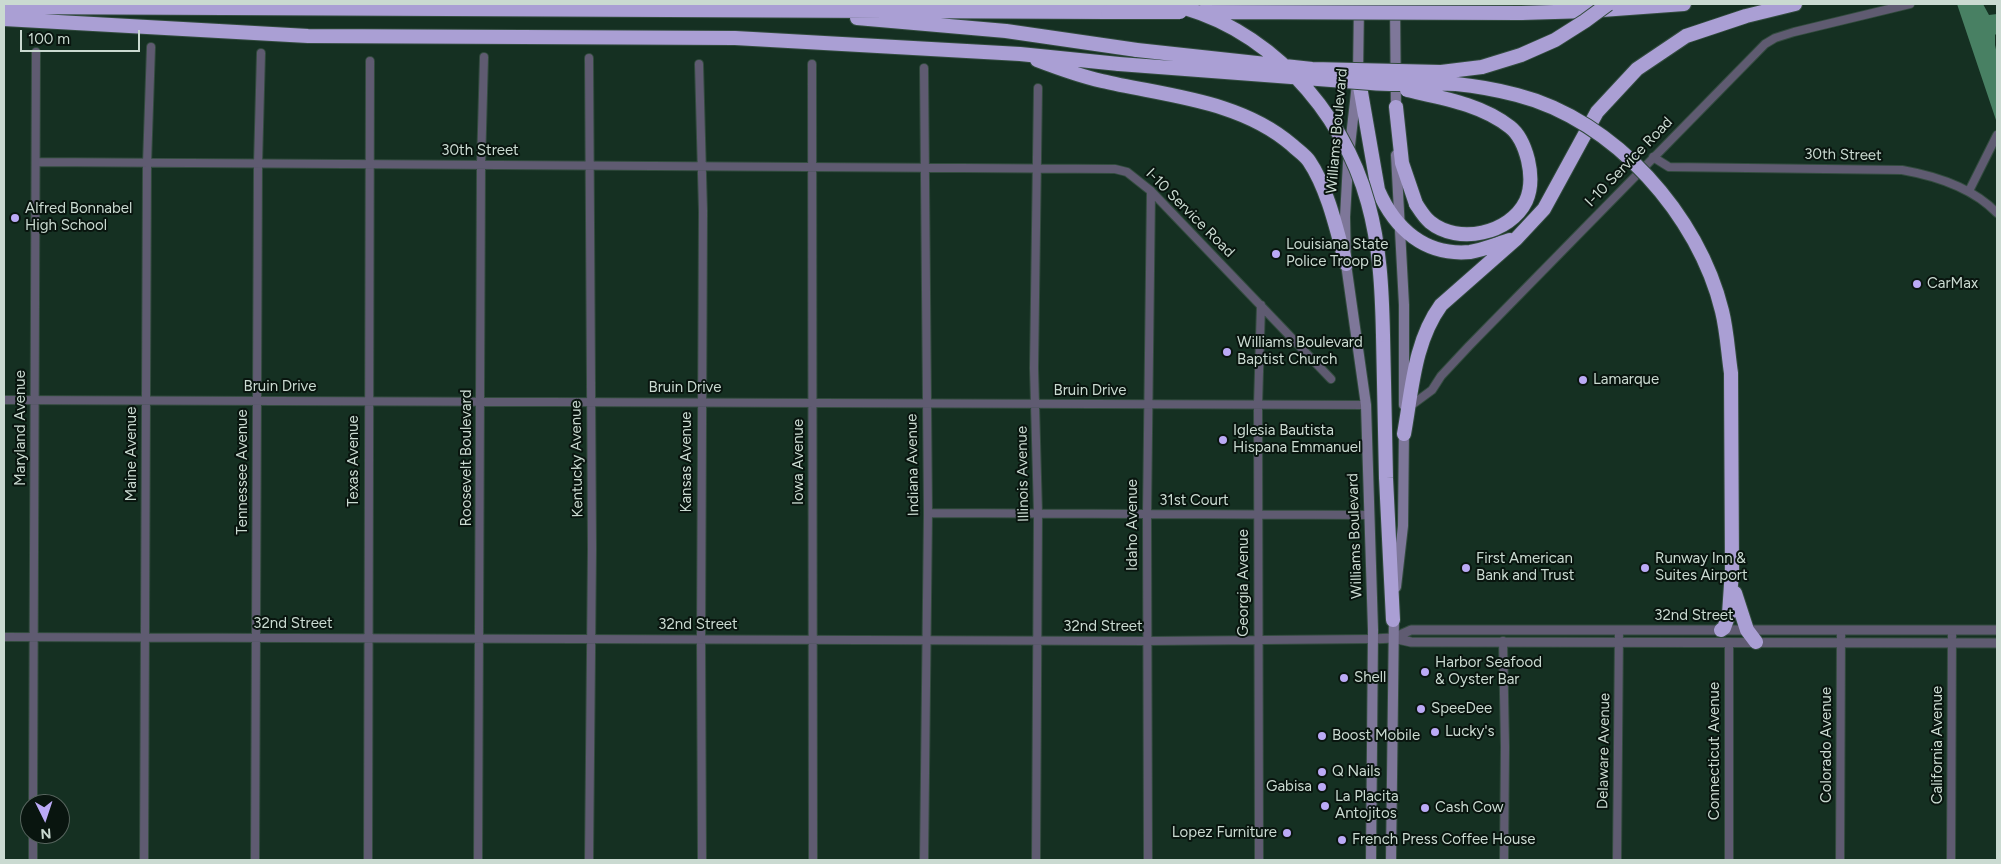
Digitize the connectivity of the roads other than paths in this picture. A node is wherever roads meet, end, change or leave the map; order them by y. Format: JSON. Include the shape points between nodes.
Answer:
{"nodes":[{"id":1,"x":1168,"y":4,"type":"edge"},
{"id":2,"x":1360,"y":4,"type":"edge"},
{"id":3,"x":1395,"y":4,"type":"edge"},
{"id":4,"x":1608,"y":4,"type":"edge"},
{"id":5,"x":1684,"y":4,"type":"edge"},
{"id":6,"x":1795,"y":4,"type":"edge"},
{"id":7,"x":1910,"y":4,"type":"edge"},
{"id":8,"x":4,"y":7,"type":"edge"},
{"id":9,"x":762,"y":10,"type":"junction"},
{"id":10,"x":4,"y":19,"type":"edge"},
{"id":11,"x":151,"y":47,"type":"dead end"},
{"id":12,"x":36,"y":52,"type":"dead end"},
{"id":13,"x":261,"y":53,"type":"dead end"},
{"id":14,"x":1020,"y":54,"type":"junction"},
{"id":15,"x":484,"y":57,"type":"dead end"},
{"id":16,"x":590,"y":58,"type":"dead end"},
{"id":17,"x":370,"y":61,"type":"dead end"},
{"id":18,"x":699,"y":64,"type":"dead end"},
{"id":19,"x":812,"y":64,"type":"dead end"},
{"id":20,"x":924,"y":68,"type":"dead end"},
{"id":21,"x":1358,"y":75,"type":"junction"},
{"id":22,"x":1384,"y":84,"type":"junction"},
{"id":23,"x":1038,"y":88,"type":"dead end"},
{"id":24,"x":1396,"y":107,"type":"junction"},
{"id":25,"x":1997,"y":135,"type":"edge"},
{"id":26,"x":1653,"y":157,"type":"junction"},
{"id":27,"x":36,"y":162,"type":"junction"},
{"id":28,"x":147,"y":164,"type":"junction"},
{"id":29,"x":258,"y":164,"type":"junction"},
{"id":30,"x":370,"y":164,"type":"junction"},
{"id":31,"x":481,"y":165,"type":"junction"},
{"id":32,"x":589,"y":166,"type":"junction"},
{"id":33,"x":701,"y":166,"type":"junction"},
{"id":34,"x":812,"y":167,"type":"junction"},
{"id":35,"x":924,"y":167,"type":"junction"},
{"id":36,"x":1038,"y":167,"type":"junction"},
{"id":37,"x":1151,"y":191,"type":"junction"},
{"id":38,"x":1969,"y":191,"type":"junction"},
{"id":39,"x":1997,"y":213,"type":"edge"},
{"id":40,"x":1400,"y":226,"type":"junction"},
{"id":41,"x":1516,"y":239,"type":"junction"},
{"id":42,"x":1346,"y":264,"type":"junction"},
{"id":43,"x":1261,"y":305,"type":"junction"},
{"id":44,"x":1331,"y":378,"type":"dead end"},
{"id":45,"x":4,"y":400,"type":"edge"},
{"id":46,"x":35,"y":400,"type":"junction"},
{"id":47,"x":146,"y":400,"type":"junction"},
{"id":48,"x":257,"y":401,"type":"junction"},
{"id":49,"x":368,"y":401,"type":"junction"},
{"id":50,"x":481,"y":402,"type":"junction"},
{"id":51,"x":591,"y":402,"type":"junction"},
{"id":52,"x":701,"y":402,"type":"junction"},
{"id":53,"x":813,"y":402,"type":"junction"},
{"id":54,"x":926,"y":404,"type":"junction"},
{"id":55,"x":1035,"y":404,"type":"junction"},
{"id":56,"x":1148,"y":405,"type":"junction"},
{"id":57,"x":1258,"y":405,"type":"junction"},
{"id":58,"x":1366,"y":405,"type":"junction"},
{"id":59,"x":1409,"y":407,"type":"junction"},
{"id":60,"x":1404,"y":434,"type":"junction"},
{"id":61,"x":1038,"y":512,"type":"junction"},
{"id":62,"x":928,"y":513,"type":"junction"},
{"id":63,"x":1147,"y":514,"type":"junction"},
{"id":64,"x":1258,"y":515,"type":"junction"},
{"id":65,"x":1370,"y":515,"type":"junction"},
{"id":66,"x":1732,"y":570,"type":"junction"},
{"id":67,"x":1393,"y":620,"type":"junction"},
{"id":68,"x":1526,"y":630,"type":"junction"},
{"id":69,"x":1619,"y":630,"type":"junction"},
{"id":70,"x":1747,"y":630,"type":"junction"},
{"id":71,"x":1841,"y":630,"type":"junction"},
{"id":72,"x":1952,"y":630,"type":"junction"},
{"id":73,"x":1997,"y":630,"type":"edge"},
{"id":74,"x":1725,"y":636,"type":"junction"},
{"id":75,"x":4,"y":637,"type":"edge"},
{"id":76,"x":34,"y":637,"type":"junction"},
{"id":77,"x":146,"y":637,"type":"junction"},
{"id":78,"x":256,"y":638,"type":"junction"},
{"id":79,"x":368,"y":638,"type":"junction"},
{"id":80,"x":1393,"y":638,"type":"junction"},
{"id":81,"x":479,"y":639,"type":"junction"},
{"id":82,"x":591,"y":639,"type":"junction"},
{"id":83,"x":701,"y":639,"type":"junction"},
{"id":84,"x":812,"y":639,"type":"junction"},
{"id":85,"x":1373,"y":639,"type":"junction"},
{"id":86,"x":926,"y":640,"type":"junction"},
{"id":87,"x":1038,"y":640,"type":"junction"},
{"id":88,"x":1147,"y":641,"type":"junction"},
{"id":89,"x":1258,"y":641,"type":"junction"},
{"id":90,"x":1503,"y":641,"type":"junction"},
{"id":91,"x":1526,"y":642,"type":"junction"},
{"id":92,"x":1619,"y":642,"type":"junction"},
{"id":93,"x":1756,"y":642,"type":"junction"},
{"id":94,"x":1841,"y":642,"type":"junction"},
{"id":95,"x":1952,"y":643,"type":"junction"},
{"id":96,"x":1997,"y":643,"type":"edge"},
{"id":97,"x":33,"y":794,"type":"edge"},
{"id":98,"x":33,"y":844,"type":"edge"},
{"id":99,"x":33,"y":860,"type":"edge"},
{"id":100,"x":144,"y":860,"type":"edge"},
{"id":101,"x":254,"y":860,"type":"edge"},
{"id":102,"x":368,"y":860,"type":"edge"},
{"id":103,"x":478,"y":860,"type":"edge"},
{"id":104,"x":589,"y":860,"type":"edge"},
{"id":105,"x":702,"y":860,"type":"edge"},
{"id":106,"x":813,"y":860,"type":"edge"},
{"id":107,"x":924,"y":860,"type":"edge"},
{"id":108,"x":1036,"y":860,"type":"edge"},
{"id":109,"x":1148,"y":860,"type":"edge"},
{"id":110,"x":1259,"y":860,"type":"edge"},
{"id":111,"x":1371,"y":860,"type":"edge"},
{"id":112,"x":1392,"y":860,"type":"edge"},
{"id":113,"x":1504,"y":860,"type":"edge"},
{"id":114,"x":1617,"y":860,"type":"edge"},
{"id":115,"x":1729,"y":860,"type":"edge"},
{"id":116,"x":1840,"y":860,"type":"edge"},
{"id":117,"x":1951,"y":860,"type":"edge"}],
"edges":[{"from":1,"to":67,"type":"highway","bridge":true,"via":[[1205,16],[1270,53],[1322,107],[1341,136],[1359,174],[1374,228],[1381,284]]},
{"from":2,"to":21,"type":"main road","name":"Williams Boulevard"},
{"from":3,"to":24,"type":"main road"},
{"from":4,"to":9,"type":"highway","bridge":true,"via":[[1555,40],[1521,55],[1482,66],[1441,72],[1312,69],[1137,50],[1006,31]]},
{"from":5,"to":9,"type":"highway","bridge":true,"via":[[1521,13]]},
{"from":6,"to":41,"type":"highway","via":[[1686,36],[1637,69],[1597,112],[1544,209]]},
{"from":7,"to":26,"type":"street","name":"I-10 Service Road","via":[[1794,32],[1770,41]]},
{"from":8,"to":9,"type":"highway"},
{"from":10,"to":14,"type":"highway","via":[[308,36],[735,38]]},
{"from":11,"to":28,"type":"street","name":"Maine Avenue"},
{"from":12,"to":27,"type":"street","name":"Maryland Avenue"},
{"from":13,"to":29,"type":"street","name":"Tennessee Avenue"},
{"from":14,"to":22,"type":"highway","bridge":true},
{"from":14,"to":42,"type":"highway","via":[[1102,81],[1238,113],[1280,136],[1308,159],[1333,216]]},
{"from":15,"to":31,"type":"street","name":"Roosevelt Boulevard"},
{"from":16,"to":32,"type":"street","name":"Kentucky Avenue"},
{"from":17,"to":30,"type":"street","name":"Texas Avenue"},
{"from":18,"to":33,"type":"street","name":"Kansas Avenue"},
{"from":19,"to":34,"type":"street","name":"Iowa Avenue"},
{"from":20,"to":35,"type":"street","name":"Indiana Avenue"},
{"from":21,"to":40,"type":"highway","via":[[1378,190],[1384,205]]},
{"from":21,"to":42,"type":"main road","name":"Williams Boulevard","via":[[1347,180]]},
{"from":22,"to":24,"type":"highway","bridge":true,"via":[[1474,107],[1512,128],[1527,153],[1530,167],[1531,183],[1525,202],[1502,226],[1490,231],[1470,235],[1441,229],[1430,222],[1416,204],[1402,163]]},
{"from":22,"to":66,"type":"highway","bridge":true,"via":[[1457,84],[1518,95],[1560,112],[1592,130],[1626,154],[1661,190],[1694,238],[1722,312],[1731,373]]},
{"from":23,"to":36,"type":"street","name":"Illinois Avenue"},
{"from":24,"to":40,"type":"main road"},
{"from":25,"to":38,"type":"street"},
{"from":26,"to":38,"type":"street","name":"30th Street","via":[[1669,167],[1902,170]]},
{"from":26,"to":59,"type":"street","name":"I-10 Service Road","via":[[1469,346],[1432,390]]},
{"from":27,"to":28,"type":"street","name":"30th Street"},
{"from":27,"to":46,"type":"street","name":"Maryland Avenue"},
{"from":28,"to":29,"type":"street","name":"30th Street"},
{"from":28,"to":47,"type":"street","name":"Maine Avenue"},
{"from":29,"to":30,"type":"street","name":"30th Street"},
{"from":29,"to":48,"type":"street","name":"Tennessee Avenue"},
{"from":30,"to":31,"type":"street","name":"30th Street"},
{"from":30,"to":49,"type":"street","name":"Texas Avenue"},
{"from":31,"to":32,"type":"street","name":"30th Street"},
{"from":31,"to":50,"type":"street","name":"Roosevelt Boulevard"},
{"from":32,"to":33,"type":"street","name":"30th Street"},
{"from":32,"to":51,"type":"street","name":"Kentucky Avenue"},
{"from":33,"to":34,"type":"street","name":"30th Street"},
{"from":33,"to":52,"type":"street","name":"Kansas Avenue"},
{"from":34,"to":35,"type":"street","name":"30th Street"},
{"from":34,"to":53,"type":"street","name":"Iowa Avenue"},
{"from":35,"to":36,"type":"street","name":"I-10 Service Road"},
{"from":35,"to":54,"type":"street","name":"Indiana Avenue"},
{"from":36,"to":37,"type":"street","name":"I-10 Service Road","via":[[1115,169],[1127,172]]},
{"from":36,"to":55,"type":"street","name":"Illinois Avenue"},
{"from":37,"to":43,"type":"street","name":"I-10 Service Road"},
{"from":37,"to":56,"type":"street","name":"Idaho Avenue"},
{"from":38,"to":39,"type":"street","name":"30th Street"},
{"from":40,"to":41,"type":"highway","via":[[1426,246],[1454,252],[1471,252]]},
{"from":40,"to":60,"type":"main road"},
{"from":41,"to":59,"type":"highway","via":[[1441,305],[1432,317],[1420,347]]},
{"from":42,"to":58,"type":"main road","name":"Williams Boulevard"},
{"from":43,"to":44,"type":"street","name":"I-10 Service Road"},
{"from":43,"to":57,"type":"street","name":"Georgia Avenue"},
{"from":45,"to":46,"type":"street","name":"Bruin Drive"},
{"from":46,"to":47,"type":"street","name":"Bruin Drive"},
{"from":46,"to":76,"type":"street","name":"Maryland Avenue"},
{"from":47,"to":48,"type":"street","name":"Bruin Drive"},
{"from":47,"to":77,"type":"street","name":"Maine Avenue"},
{"from":48,"to":49,"type":"street","name":"Bruin Drive"},
{"from":48,"to":78,"type":"street","name":"Tennessee Avenue"},
{"from":49,"to":50,"type":"street","name":"Bruin Drive"},
{"from":49,"to":79,"type":"street","name":"Texas Avenue"},
{"from":50,"to":51,"type":"street","name":"Bruin Drive"},
{"from":50,"to":81,"type":"street","name":"Roosevelt Boulevard"},
{"from":51,"to":52,"type":"street","name":"Bruin Drive"},
{"from":51,"to":82,"type":"street","name":"Kentucky Avenue"},
{"from":52,"to":53,"type":"street","name":"Bruin Drive"},
{"from":52,"to":83,"type":"street","name":"Kansas Avenue"},
{"from":53,"to":54,"type":"street","name":"Bruin Drive"},
{"from":53,"to":84,"type":"street","name":"Iowa Avenue"},
{"from":54,"to":55,"type":"street","name":"Bruin Drive"},
{"from":54,"to":62,"type":"street","name":"Indiana Avenue"},
{"from":55,"to":56,"type":"street","name":"Bruin Drive"},
{"from":55,"to":61,"type":"street","name":"Illinois Avenue"},
{"from":56,"to":57,"type":"street","name":"Bruin Drive"},
{"from":56,"to":63,"type":"street","name":"Idaho Avenue"},
{"from":57,"to":58,"type":"street","name":"Bruin Drive"},
{"from":57,"to":64,"type":"street","name":"Georgia Avenue"},
{"from":58,"to":65,"type":"main road","name":"Williams Boulevard"},
{"from":59,"to":60,"type":"highway"},
{"from":60,"to":67,"type":"main road","via":[[1403,526]]},
{"from":61,"to":62,"type":"street","name":"31st Court"},
{"from":61,"to":63,"type":"street","name":"31st Court"},
{"from":61,"to":87,"type":"street","name":"Illinois Avenue"},
{"from":62,"to":86,"type":"street","name":"Indiana Avenue"},
{"from":63,"to":64,"type":"street","name":"31st Court"},
{"from":63,"to":88,"type":"street","name":"Idaho Avenue"},
{"from":64,"to":65,"type":"street","name":"31st Court"},
{"from":64,"to":89,"type":"street","name":"Georgia Avenue"},
{"from":65,"to":85,"type":"main road","name":"Williams Boulevard"},
{"from":66,"to":70,"type":"highway","via":[[1735,598]]},
{"from":66,"to":74,"type":"highway"},
{"from":67,"to":80,"type":"main road"},
{"from":68,"to":69,"type":"street","name":"32nd Street"},
{"from":68,"to":80,"type":"street","name":"32nd Street","via":[[1411,630]]},
{"from":68,"to":91,"type":"street"},
{"from":69,"to":74,"type":"street","name":"32nd Street"},
{"from":69,"to":92,"type":"street","name":"Delaware Avenue"},
{"from":70,"to":71,"type":"street","name":"32nd Street"},
{"from":70,"to":74,"type":"street","name":"32nd Street"},
{"from":70,"to":93,"type":"highway"},
{"from":71,"to":72,"type":"street","name":"32nd Street"},
{"from":71,"to":94,"type":"street","name":"Colorado Avenue"},
{"from":72,"to":73,"type":"street","name":"32nd Street"},
{"from":72,"to":95,"type":"street","name":"California Avenue"},
{"from":74,"to":92,"type":"street","name":"32nd Street"},
{"from":74,"to":93,"type":"street","name":"32nd Street"},
{"from":74,"to":115,"type":"street","name":"Connecticut Avenue"},
{"from":75,"to":76,"type":"street","name":"32nd Street"},
{"from":76,"to":77,"type":"street","name":"32nd Street"},
{"from":76,"to":97,"type":"street","name":"Maryland Avenue"},
{"from":77,"to":78,"type":"street","name":"32nd Street"},
{"from":77,"to":100,"type":"street","name":"Maine Avenue"},
{"from":78,"to":79,"type":"street","name":"32nd Street"},
{"from":78,"to":101,"type":"street","name":"Tennessee Avenue"},
{"from":79,"to":81,"type":"street","name":"32nd Street"},
{"from":79,"to":102,"type":"street","name":"Texas Avenue"},
{"from":80,"to":85,"type":"street","name":"32nd Street"},
{"from":80,"to":90,"type":"street","name":"32nd Street","via":[[1411,642]]},
{"from":80,"to":112,"type":"main road"},
{"from":81,"to":82,"type":"street","name":"32nd Street"},
{"from":81,"to":103,"type":"street","name":"Roosevelt Boulevard"},
{"from":82,"to":83,"type":"street","name":"32nd Street"},
{"from":82,"to":104,"type":"street","name":"Kentucky Avenue"},
{"from":83,"to":84,"type":"street","name":"32nd Street"},
{"from":83,"to":105,"type":"street","name":"Kansas Avenue"},
{"from":84,"to":86,"type":"street","name":"32nd Street"},
{"from":84,"to":106,"type":"street","name":"Iowa Avenue"},
{"from":85,"to":89,"type":"street","name":"32nd Street"},
{"from":85,"to":111,"type":"main road","name":"Williams Boulevard"},
{"from":86,"to":87,"type":"street","name":"32nd Street"},
{"from":86,"to":107,"type":"street","name":"Indiana Avenue"},
{"from":87,"to":88,"type":"street","name":"32nd Street"},
{"from":87,"to":108,"type":"street","name":"Illinois Avenue"},
{"from":88,"to":89,"type":"street","name":"32nd Street"},
{"from":88,"to":109,"type":"street","name":"Idaho Avenue"},
{"from":89,"to":110,"type":"street","name":"Georgia Avenue"},
{"from":90,"to":91,"type":"street","name":"32nd Street"},
{"from":90,"to":113,"type":"street"},
{"from":91,"to":92,"type":"street","name":"32nd Street"},
{"from":92,"to":114,"type":"street","name":"Delaware Avenue"},
{"from":93,"to":94,"type":"street","name":"32nd Street"},
{"from":94,"to":95,"type":"street","name":"32nd Street"},
{"from":94,"to":116,"type":"street","name":"Colorado Avenue"},
{"from":95,"to":96,"type":"street","name":"32nd Street"},
{"from":95,"to":117,"type":"street","name":"California Avenue"},
{"from":98,"to":99,"type":"street"}]}
